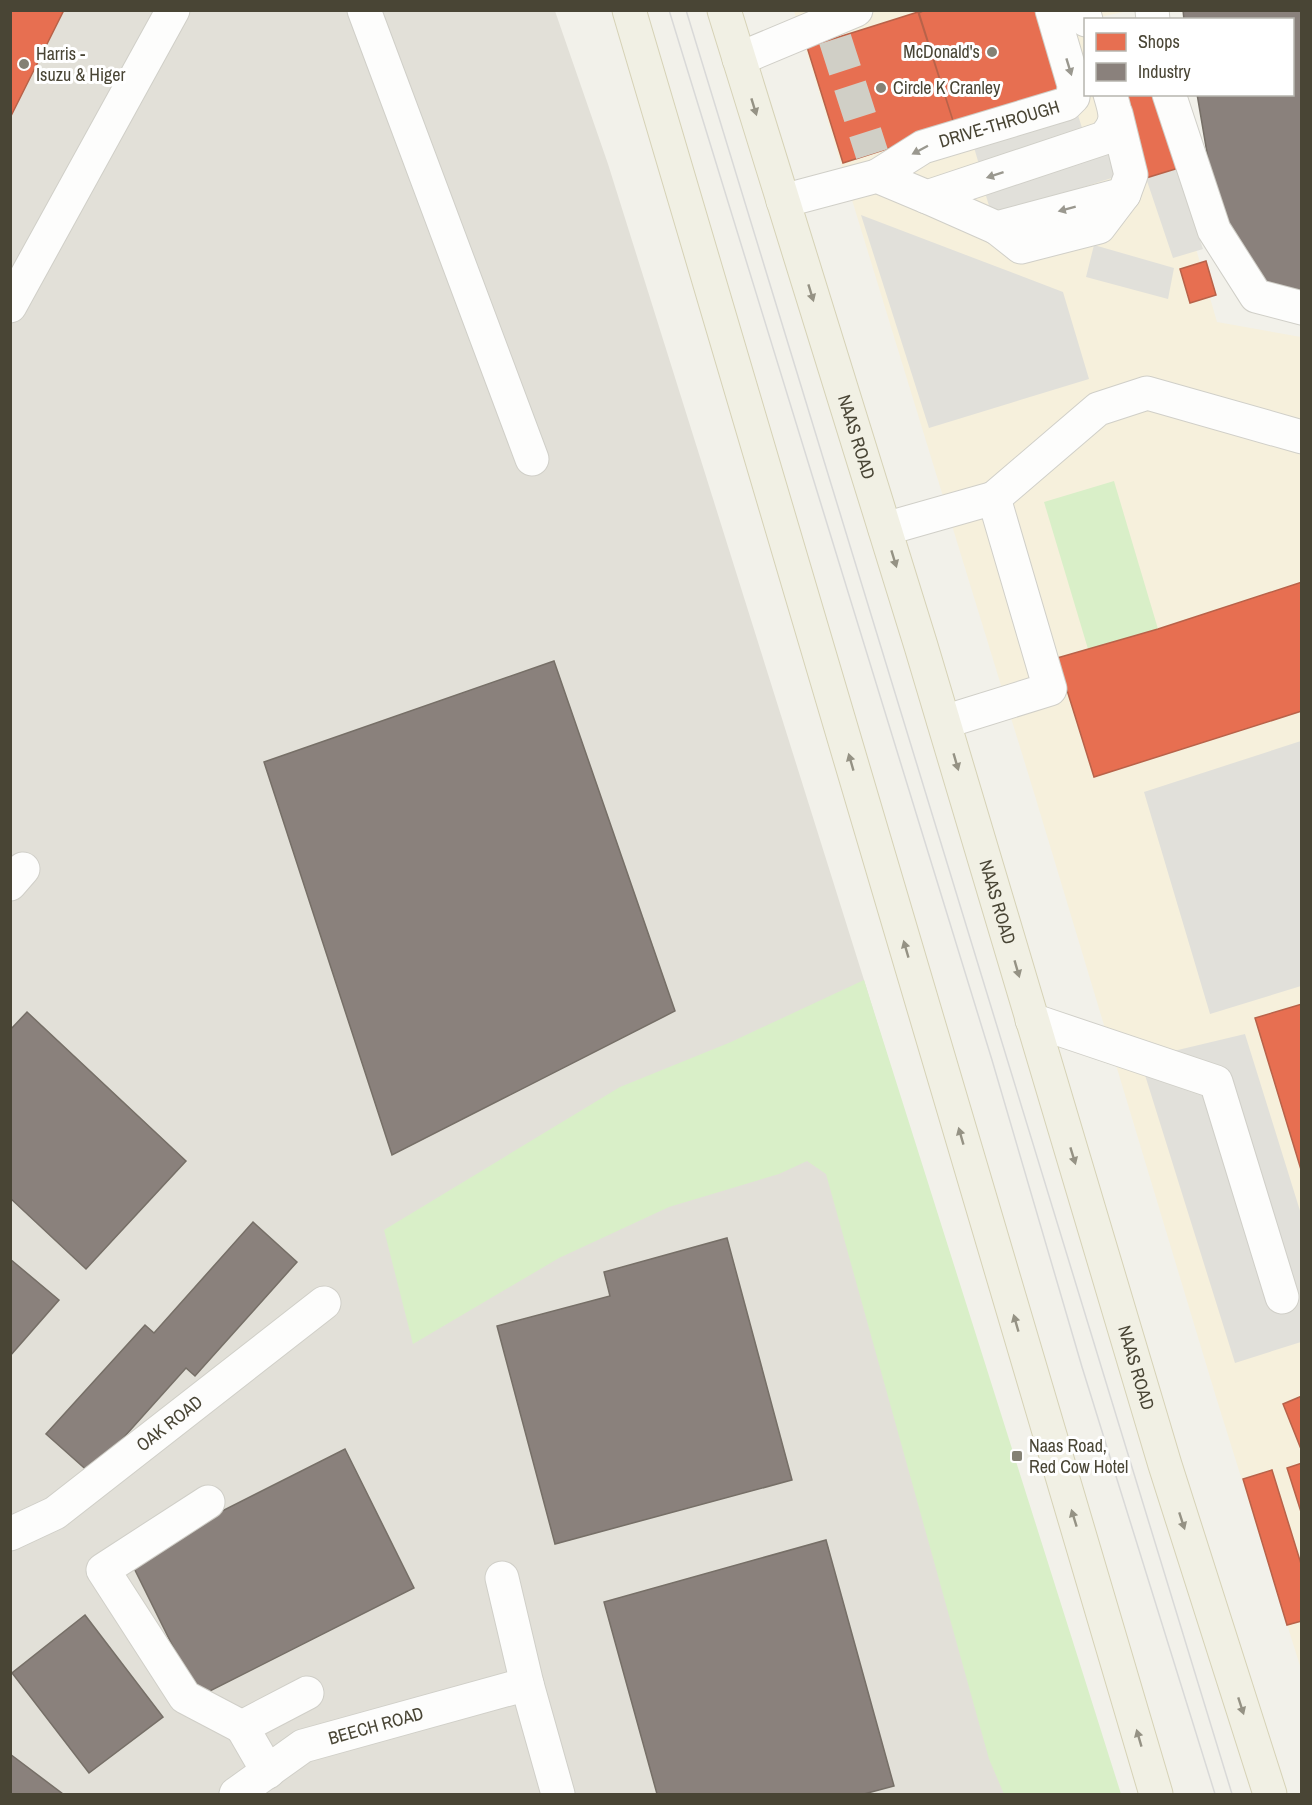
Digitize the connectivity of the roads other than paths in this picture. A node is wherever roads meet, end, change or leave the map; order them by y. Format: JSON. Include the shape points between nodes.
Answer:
{"nodes":[{"id":1,"x":173,"y":10,"type":"edge"},
{"id":2,"x":364,"y":10,"type":"edge"},
{"id":3,"x":629,"y":10,"type":"edge"},
{"id":4,"x":724,"y":10,"type":"edge"},
{"id":5,"x":1052,"y":10,"type":"edge"},
{"id":6,"x":836,"y":20,"type":"edge"},
{"id":7,"x":739,"y":58,"type":"junction"},
{"id":8,"x":1170,"y":96,"type":"edge"},
{"id":9,"x":1113,"y":104,"type":"edge"},
{"id":10,"x":874,"y":165,"type":"junction"},
{"id":11,"x":927,"y":197,"type":"junction"},
{"id":12,"x":783,"y":201,"type":"junction"},
{"id":13,"x":10,"y":306,"type":"edge"},
{"id":14,"x":1302,"y":308,"type":"edge"},
{"id":15,"x":1302,"y":437,"type":"edge"},
{"id":16,"x":532,"y":459,"type":"dead end"},
{"id":17,"x":994,"y":498,"type":"junction"},
{"id":18,"x":885,"y":528,"type":"junction"},
{"id":19,"x":944,"y":722,"type":"junction"},
{"id":20,"x":1032,"y":1020,"type":"junction"},
{"id":21,"x":1282,"y":1297,"type":"dead end"},
{"id":22,"x":324,"y":1303,"type":"dead end"},
{"id":23,"x":208,"y":1502,"type":"dead end"},
{"id":24,"x":10,"y":1534,"type":"edge"},
{"id":25,"x":502,"y":1578,"type":"dead end"},
{"id":26,"x":527,"y":1684,"type":"junction"},
{"id":27,"x":307,"y":1693,"type":"dead end"},
{"id":28,"x":242,"y":1726,"type":"junction"},
{"id":29,"x":268,"y":1772,"type":"junction"},
{"id":30,"x":236,"y":1794,"type":"edge"},
{"id":31,"x":558,"y":1794,"type":"edge"},
{"id":32,"x":1156,"y":1794,"type":"edge"},
{"id":33,"x":1270,"y":1794,"type":"edge"}],
"edges":[{"from":1,"to":13,"type":"street"},
{"from":2,"to":16,"type":"street"},
{"from":32,"to":3,"type":"main road","one_way":true},
{"from":4,"to":7,"type":"main road","name":"NAAS ROAD"},
{"from":5,"to":10,"type":"street","name":"DRIVE-THROUGH","one_way":true,"via":[[1074,86],[1073,97],[1066,104]]},
{"from":6,"to":7,"type":"street"},
{"from":7,"to":12,"type":"main road","name":"NAAS ROAD","one_way":true},
{"from":8,"to":14,"type":"street","via":[[1214,231],[1256,296]]},
{"from":9,"to":11,"type":"street","one_way":true,"via":[[1113,129],[1104,138]]},
{"from":9,"to":11,"type":"street","one_way":true,"via":[[1131,175],[1124,194],[997,228]]},
{"from":10,"to":11,"type":"street"},
{"from":10,"to":12,"type":"street","name":"DRIVE-THROUGH"},
{"from":12,"to":18,"type":"main road","name":"NAAS ROAD","one_way":true},
{"from":15,"to":17,"type":"street","via":[[1147,393],[1098,409]]},
{"from":17,"to":18,"type":"street"},
{"from":17,"to":19,"type":"street","via":[[1050,689]]},
{"from":18,"to":19,"type":"main road","name":"NAAS ROAD","one_way":true},
{"from":19,"to":20,"type":"main road","name":"NAAS ROAD","one_way":true},
{"from":20,"to":21,"type":"street","via":[[1216,1082]]},
{"from":20,"to":33,"type":"main road","name":"NAAS ROAD","one_way":true,"via":[[1165,1465]]},
{"from":22,"to":24,"type":"street","name":"OAK ROAD","via":[[55,1513]]},
{"from":23,"to":28,"type":"street","via":[[104,1570],[185,1697]]},
{"from":25,"to":26,"type":"street"},
{"from":26,"to":29,"type":"street","name":"BEECH ROAD","via":[[303,1746]]},
{"from":26,"to":31,"type":"street"},
{"from":27,"to":28,"type":"street"},
{"from":28,"to":29,"type":"street"},
{"from":29,"to":30,"type":"street","name":"BEECH ROAD"}]}
